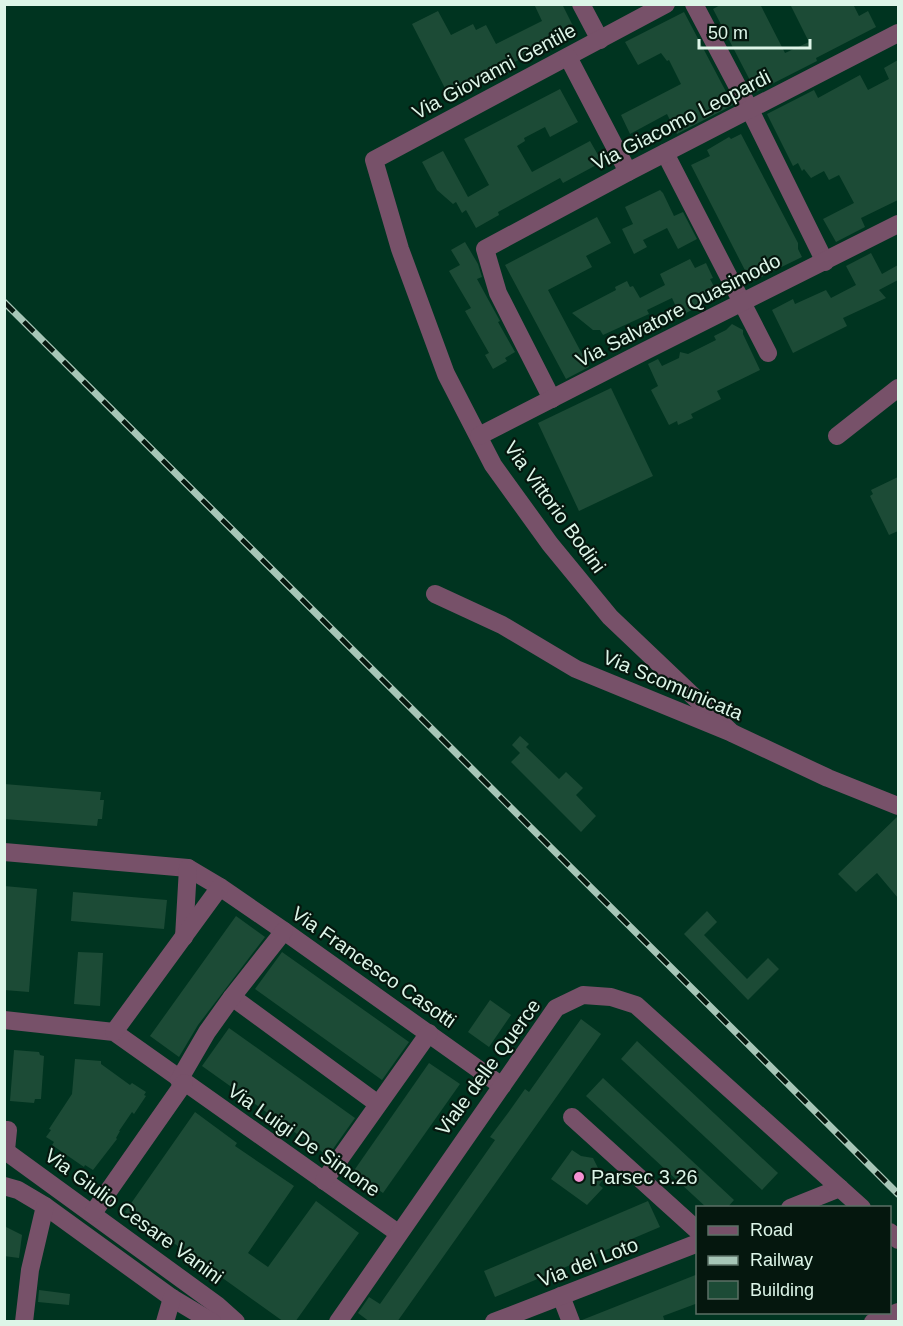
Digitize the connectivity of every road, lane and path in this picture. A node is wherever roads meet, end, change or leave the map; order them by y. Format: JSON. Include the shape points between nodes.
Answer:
{"nodes":[{"id":1,"x":581,"y":4,"type":"edge"},
{"id":2,"x":666,"y":4,"type":"edge"},
{"id":3,"x":694,"y":4,"type":"edge"},
{"id":4,"x":898,"y":33,"type":"edge"},
{"id":5,"x":600,"y":40,"type":"junction"},
{"id":6,"x":568,"y":57,"type":"junction"},
{"id":7,"x":750,"y":110,"type":"junction"},
{"id":8,"x":665,"y":153,"type":"junction"},
{"id":9,"x":374,"y":160,"type":"joint"},
{"id":10,"x":628,"y":172,"type":"junction"},
{"id":11,"x":898,"y":224,"type":"edge"},
{"id":12,"x":825,"y":262,"type":"junction"},
{"id":13,"x":743,"y":302,"type":"junction"},
{"id":14,"x":768,"y":353,"type":"dead end"},
{"id":15,"x":898,"y":388,"type":"edge"},
{"id":16,"x":552,"y":399,"type":"junction"},
{"id":17,"x":479,"y":436,"type":"junction"},
{"id":18,"x":837,"y":436,"type":"dead end"},
{"id":19,"x":435,"y":594,"type":"dead end"},
{"id":20,"x":732,"y":733,"type":"junction"},
{"id":21,"x":898,"y":806,"type":"edge"},
{"id":22,"x":4,"y":852,"type":"edge"},
{"id":23,"x":188,"y":868,"type":"junction"},
{"id":24,"x":220,"y":887,"type":"junction"},
{"id":25,"x":284,"y":931,"type":"junction"},
{"id":26,"x":184,"y":937,"type":"junction"},
{"id":27,"x":232,"y":998,"type":"junction"},
{"id":28,"x":4,"y":1020,"type":"edge"},
{"id":29,"x":114,"y":1032,"type":"junction"},
{"id":30,"x":429,"y":1033,"type":"junction"},
{"id":31,"x":182,"y":1081,"type":"junction"},
{"id":32,"x":501,"y":1086,"type":"junction"},
{"id":33,"x":378,"y":1104,"type":"junction"},
{"id":34,"x":572,"y":1117,"type":"dead end"},
{"id":35,"x":4,"y":1130,"type":"edge"},
{"id":36,"x":5,"y":1150,"type":"edge"},
{"id":37,"x":324,"y":1181,"type":"junction"},
{"id":38,"x":4,"y":1186,"type":"edge"},
{"id":39,"x":840,"y":1188,"type":"junction"},
{"id":40,"x":45,"y":1206,"type":"junction"},
{"id":41,"x":795,"y":1206,"type":"edge"},
{"id":42,"x":860,"y":1206,"type":"edge"},
{"id":43,"x":93,"y":1213,"type":"junction"},
{"id":44,"x":696,"y":1229,"type":"edge"},
{"id":45,"x":398,"y":1233,"type":"junction"},
{"id":46,"x":696,"y":1244,"type":"edge"},
{"id":47,"x":561,"y":1296,"type":"junction"},
{"id":48,"x":172,"y":1298,"type":"junction"},
{"id":49,"x":898,"y":1312,"type":"edge"},
{"id":50,"x":24,"y":1322,"type":"edge"},
{"id":51,"x":165,"y":1322,"type":"edge"},
{"id":52,"x":212,"y":1322,"type":"edge"},
{"id":53,"x":236,"y":1322,"type":"edge"},
{"id":54,"x":338,"y":1322,"type":"edge"},
{"id":55,"x":494,"y":1322,"type":"edge"},
{"id":56,"x":571,"y":1322,"type":"edge"},
{"id":57,"x":873,"y":1322,"type":"edge"}],
"edges":[{"from":1,"to":5,"type":"street"},
{"from":2,"to":5,"type":"street","name":"Via Giovanni Gentile"},
{"from":3,"to":7,"type":"street"},
{"from":4,"to":7,"type":"street","name":"Via Giacomo Leopardi"},
{"from":5,"to":6,"type":"street","name":"Via Giovanni Gentile"},
{"from":6,"to":9,"type":"street","name":"Via Giovanni Gentile"},
{"from":6,"to":10,"type":"street"},
{"from":7,"to":8,"type":"street","name":"Via Giacomo Leopardi"},
{"from":7,"to":12,"type":"street"},
{"from":8,"to":10,"type":"street","name":"Via Giacomo Leopardi"},
{"from":8,"to":13,"type":"street"},
{"from":9,"to":17,"type":"street","name":"Via Vittorio Bodini","via":[[400,249],[446,374]]},
{"from":10,"to":16,"type":"street","name":"Via Giacomo Leopardi","via":[[485,249],[498,293]]},
{"from":11,"to":12,"type":"street","name":"Via Salvatore Quasimodo"},
{"from":12,"to":13,"type":"street","name":"Via Salvatore Quasimodo"},
{"from":13,"to":14,"type":"street"},
{"from":13,"to":16,"type":"street","name":"Via Salvatore Quasimodo"},
{"from":15,"to":18,"type":"street"},
{"from":16,"to":17,"type":"street","name":"Via Salvatore Quasimodo"},
{"from":17,"to":20,"type":"street","name":"Via Vittorio Bodini","via":[[494,465],[550,544],[610,617]]},
{"from":19,"to":20,"type":"street","name":"Via Scomunicata","via":[[502,625],[576,669]]},
{"from":20,"to":21,"type":"street","name":"Via Scomunicata"},
{"from":22,"to":23,"type":"street","name":"Via Francesco Casotti"},
{"from":23,"to":24,"type":"street","name":"Via Francesco Casotti"},
{"from":23,"to":26,"type":"street"},
{"from":24,"to":25,"type":"street","name":"Via Francesco Casotti"},
{"from":24,"to":26,"type":"street"},
{"from":25,"to":27,"type":"street"},
{"from":25,"to":30,"type":"street","name":"Via Francesco Casotti"},
{"from":26,"to":29,"type":"street"},
{"from":27,"to":31,"type":"street","via":[[207,1032]]},
{"from":27,"to":33,"type":"street"},
{"from":28,"to":29,"type":"street"},
{"from":29,"to":31,"type":"street","name":"Via Luigi De Simone"},
{"from":30,"to":32,"type":"street","name":"Via Francesco Casotti"},
{"from":30,"to":33,"type":"street"},
{"from":31,"to":37,"type":"street","name":"Via Luigi De Simone"},
{"from":31,"to":43,"type":"street"},
{"from":32,"to":39,"type":"street","name":"Viale delle Querce","via":[[556,1008],[583,995],[611,997],[636,1005]]},
{"from":32,"to":45,"type":"street","name":"Viale delle Querce"},
{"from":33,"to":37,"type":"street"},
{"from":34,"to":44,"type":"street"},
{"from":35,"to":36,"type":"street","via":[[8,1130]]},
{"from":36,"to":43,"type":"street","name":"Via Giulio Cesare Vanini"},
{"from":37,"to":45,"type":"street","name":"Via Luigi De Simone"},
{"from":38,"to":40,"type":"street"},
{"from":39,"to":41,"type":"street"},
{"from":39,"to":42,"type":"street","name":"Viale delle Querce"},
{"from":40,"to":48,"type":"street"},
{"from":40,"to":50,"type":"street","via":[[30,1270]]},
{"from":43,"to":53,"type":"street","name":"Via Giulio Cesare Vanini"},
{"from":45,"to":54,"type":"street","name":"Viale delle Querce"},
{"from":46,"to":47,"type":"street","name":"Via del Loto"},
{"from":47,"to":55,"type":"street","name":"Via del Loto"},
{"from":47,"to":56,"type":"street"},
{"from":48,"to":51,"type":"street"},
{"from":48,"to":52,"type":"street"},
{"from":49,"to":57,"type":"street"}]}
